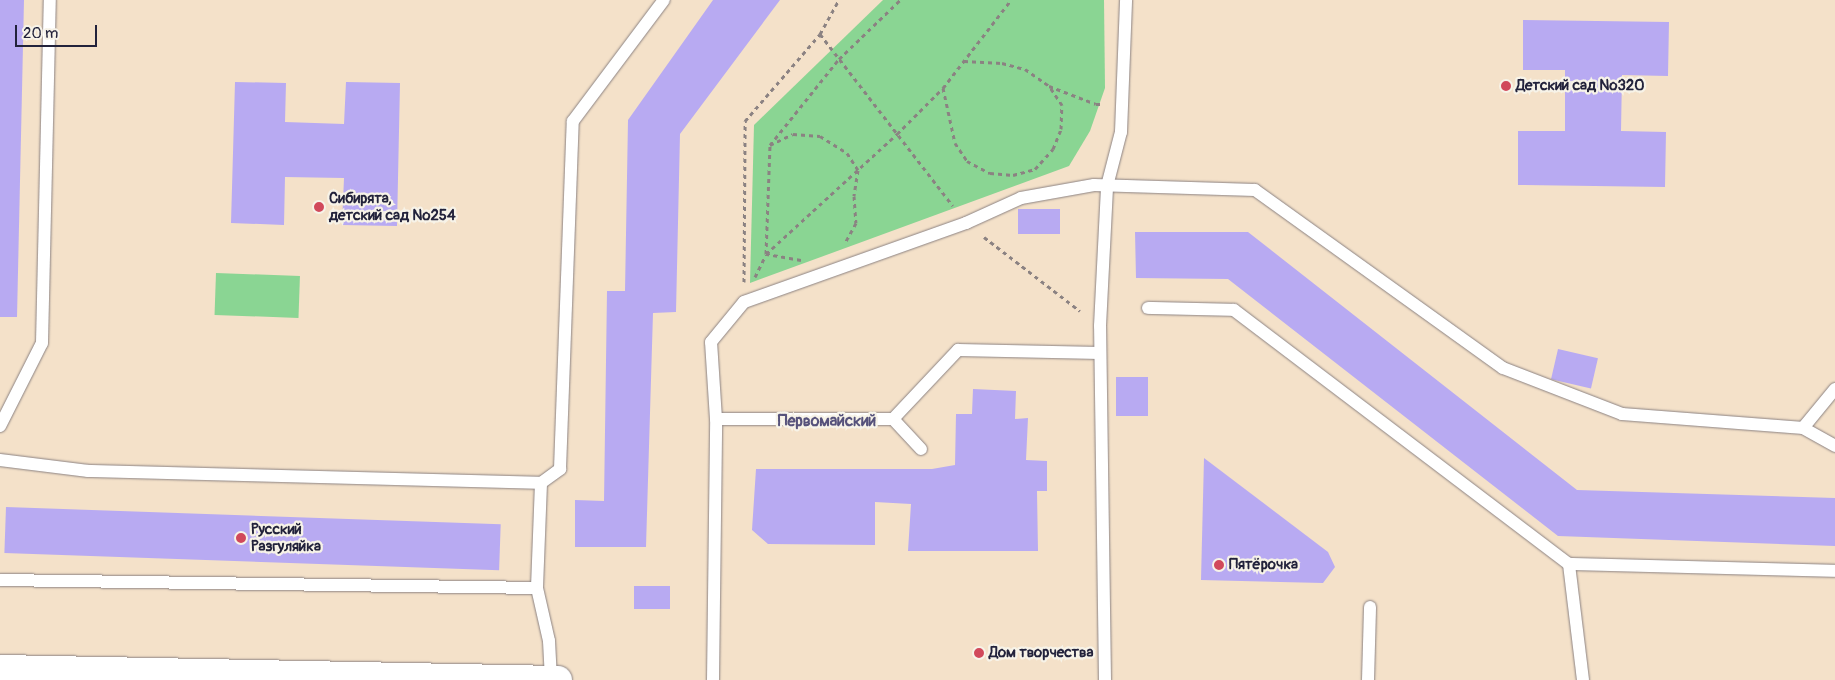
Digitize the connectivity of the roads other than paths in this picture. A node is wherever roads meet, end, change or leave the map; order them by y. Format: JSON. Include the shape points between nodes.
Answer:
{"nodes":[{"id":1,"x":50,"y":0,"type":"edge"},
{"id":2,"x":664,"y":0,"type":"edge"},
{"id":3,"x":1126,"y":0,"type":"edge"},
{"id":4,"x":1106,"y":186,"type":"junction"},
{"id":5,"x":1148,"y":308,"type":"dead end"},
{"id":6,"x":1100,"y":353,"type":"junction"},
{"id":7,"x":1835,"y":389,"type":"edge"},
{"id":8,"x":716,"y":419,"type":"junction"},
{"id":9,"x":893,"y":419,"type":"junction"},
{"id":10,"x":0,"y":426,"type":"edge"},
{"id":11,"x":1803,"y":428,"type":"junction"},
{"id":12,"x":1835,"y":446,"type":"edge"},
{"id":13,"x":920,"y":449,"type":"dead end"},
{"id":14,"x":0,"y":460,"type":"edge"},
{"id":15,"x":541,"y":483,"type":"junction"},
{"id":16,"x":1569,"y":564,"type":"junction"},
{"id":17,"x":1835,"y":570,"type":"edge"},
{"id":18,"x":0,"y":580,"type":"edge"},
{"id":19,"x":537,"y":588,"type":"junction"},
{"id":20,"x":1370,"y":606,"type":"dead end"},
{"id":21,"x":0,"y":669,"type":"edge"},
{"id":22,"x":551,"y":680,"type":"edge"},
{"id":23,"x":558,"y":680,"type":"edge"},
{"id":24,"x":713,"y":680,"type":"edge"},
{"id":25,"x":1105,"y":680,"type":"edge"},
{"id":26,"x":1368,"y":680,"type":"edge"},
{"id":27,"x":1583,"y":680,"type":"edge"}],
"edges":[{"from":1,"to":10,"type":"lane","via":[[42,343]]},
{"from":2,"to":15,"type":"lane","via":[[573,121],[560,469]]},
{"from":3,"to":4,"type":"lane","via":[[1121,132]]},
{"from":4,"to":6,"type":"lane"},
{"from":4,"to":8,"type":"lane","via":[[1094,184],[1021,198],[966,223],[744,302],[711,342]]},
{"from":4,"to":11,"type":"lane","via":[[1255,190],[1503,368],[1622,414]]},
{"from":5,"to":16,"type":"lane","via":[[1234,310]]},
{"from":6,"to":9,"type":"lane","via":[[958,350]]},
{"from":6,"to":25,"type":"lane"},
{"from":7,"to":11,"type":"lane"},
{"from":8,"to":9,"type":"lane"},
{"from":8,"to":24,"type":"lane"},
{"from":9,"to":13,"type":"lane"},
{"from":11,"to":12,"type":"lane"},
{"from":14,"to":15,"type":"lane","via":[[88,471]]},
{"from":15,"to":19,"type":"lane"},
{"from":16,"to":17,"type":"lane"},
{"from":16,"to":27,"type":"lane"},
{"from":18,"to":19,"type":"lane"},
{"from":19,"to":22,"type":"lane","via":[[549,640]]},
{"from":20,"to":26,"type":"lane"},
{"from":21,"to":22,"type":"main road"},
{"from":22,"to":23,"type":"main road"}]}
